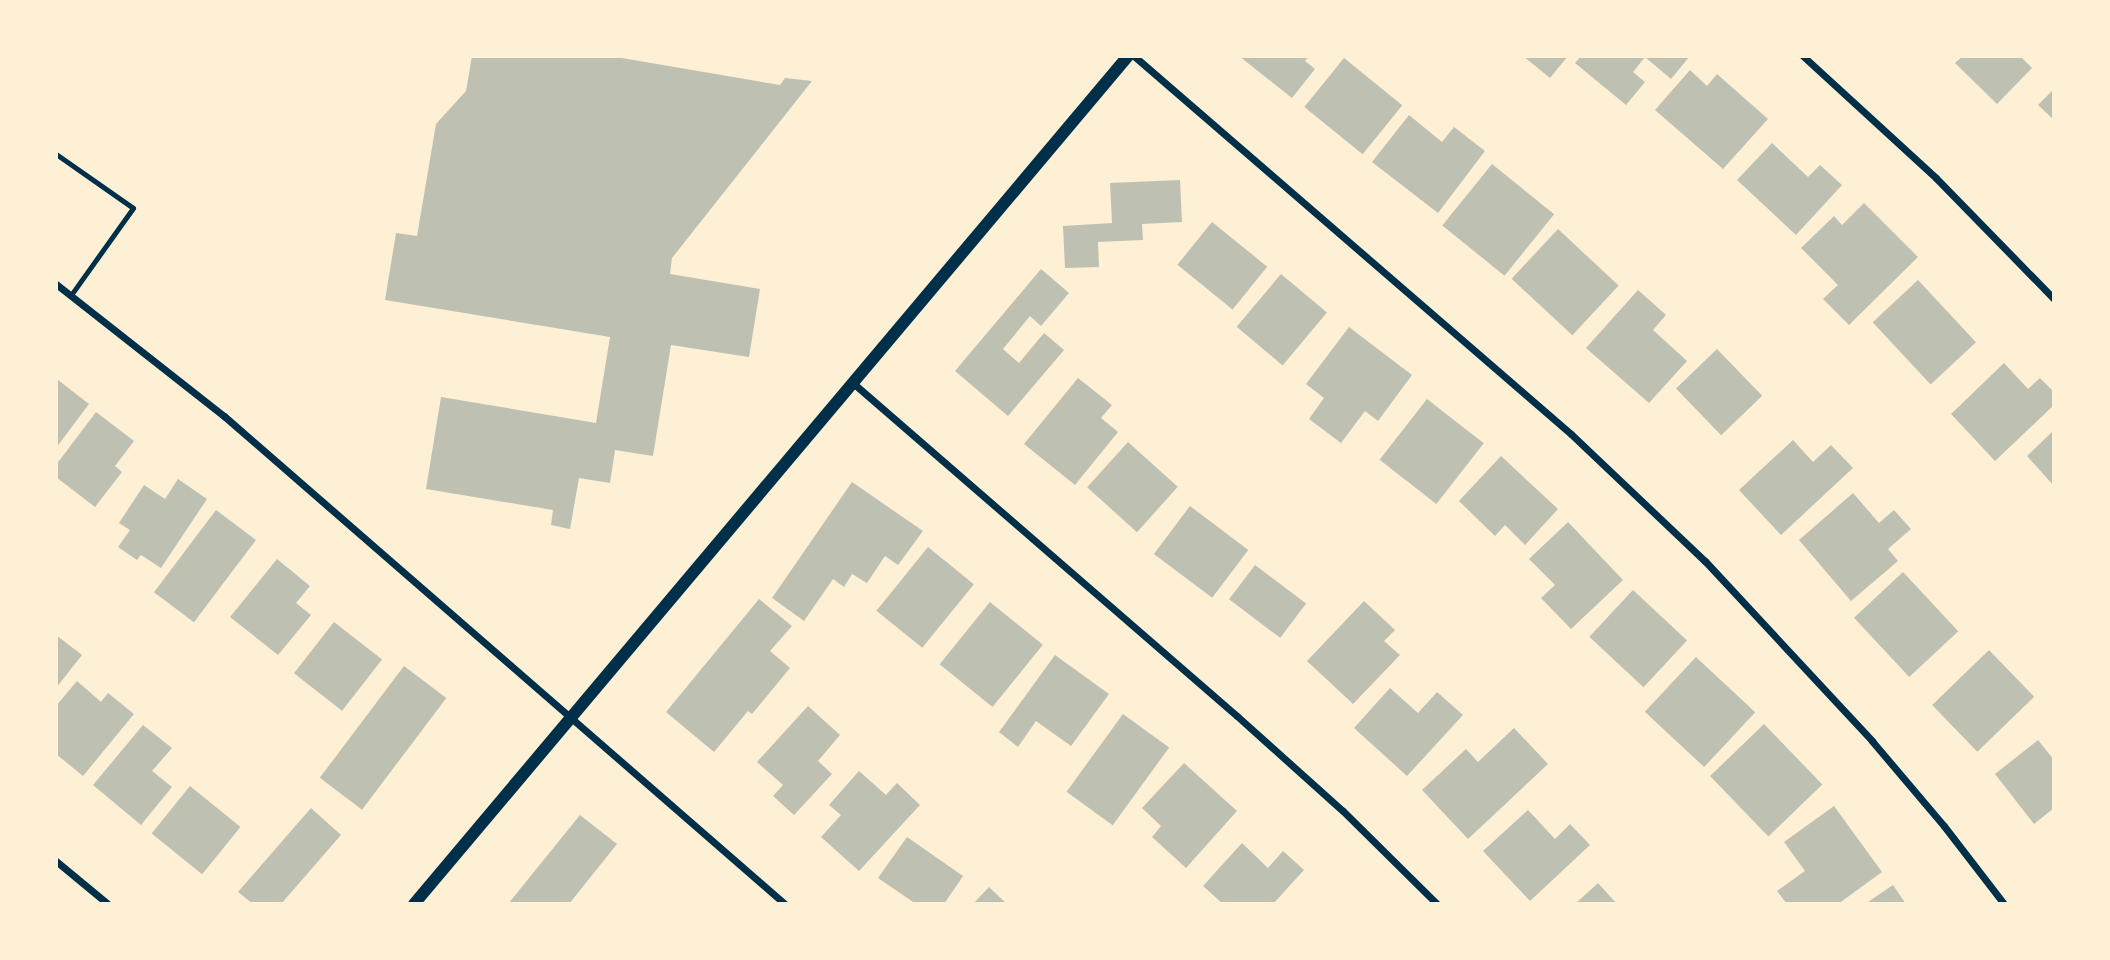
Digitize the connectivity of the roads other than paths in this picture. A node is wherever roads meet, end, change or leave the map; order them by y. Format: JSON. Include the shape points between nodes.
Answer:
{"nodes":[{"id":1,"x":1128,"y":56,"type":"edge"},
{"id":2,"x":1134,"y":56,"type":"edge"},
{"id":3,"x":1803,"y":56,"type":"edge"},
{"id":4,"x":56,"y":154,"type":"edge"},
{"id":5,"x":56,"y":284,"type":"edge"},
{"id":6,"x":71,"y":295,"type":"junction"},
{"id":7,"x":2054,"y":299,"type":"edge"},
{"id":8,"x":853,"y":383,"type":"junction"},
{"id":9,"x":571,"y":717,"type":"junction"},
{"id":10,"x":56,"y":861,"type":"edge"},
{"id":11,"x":108,"y":904,"type":"edge"},
{"id":12,"x":414,"y":904,"type":"edge"},
{"id":13,"x":785,"y":904,"type":"edge"},
{"id":14,"x":1437,"y":904,"type":"edge"},
{"id":15,"x":2004,"y":904,"type":"edge"}],
"edges":[{"from":1,"to":8,"type":"street"},
{"from":2,"to":15,"type":"street","via":[[1571,434],[1705,562],[1872,741]]},
{"from":3,"to":7,"type":"street","via":[[1936,178]]},
{"from":4,"to":6,"type":"lane","via":[[133,208]]},
{"from":5,"to":6,"type":"street"},
{"from":6,"to":9,"type":"street","via":[[225,416]]},
{"from":8,"to":9,"type":"street"},
{"from":8,"to":14,"type":"street","via":[[1237,716]]},
{"from":9,"to":12,"type":"street"},
{"from":9,"to":13,"type":"street"},
{"from":10,"to":11,"type":"street"}]}
